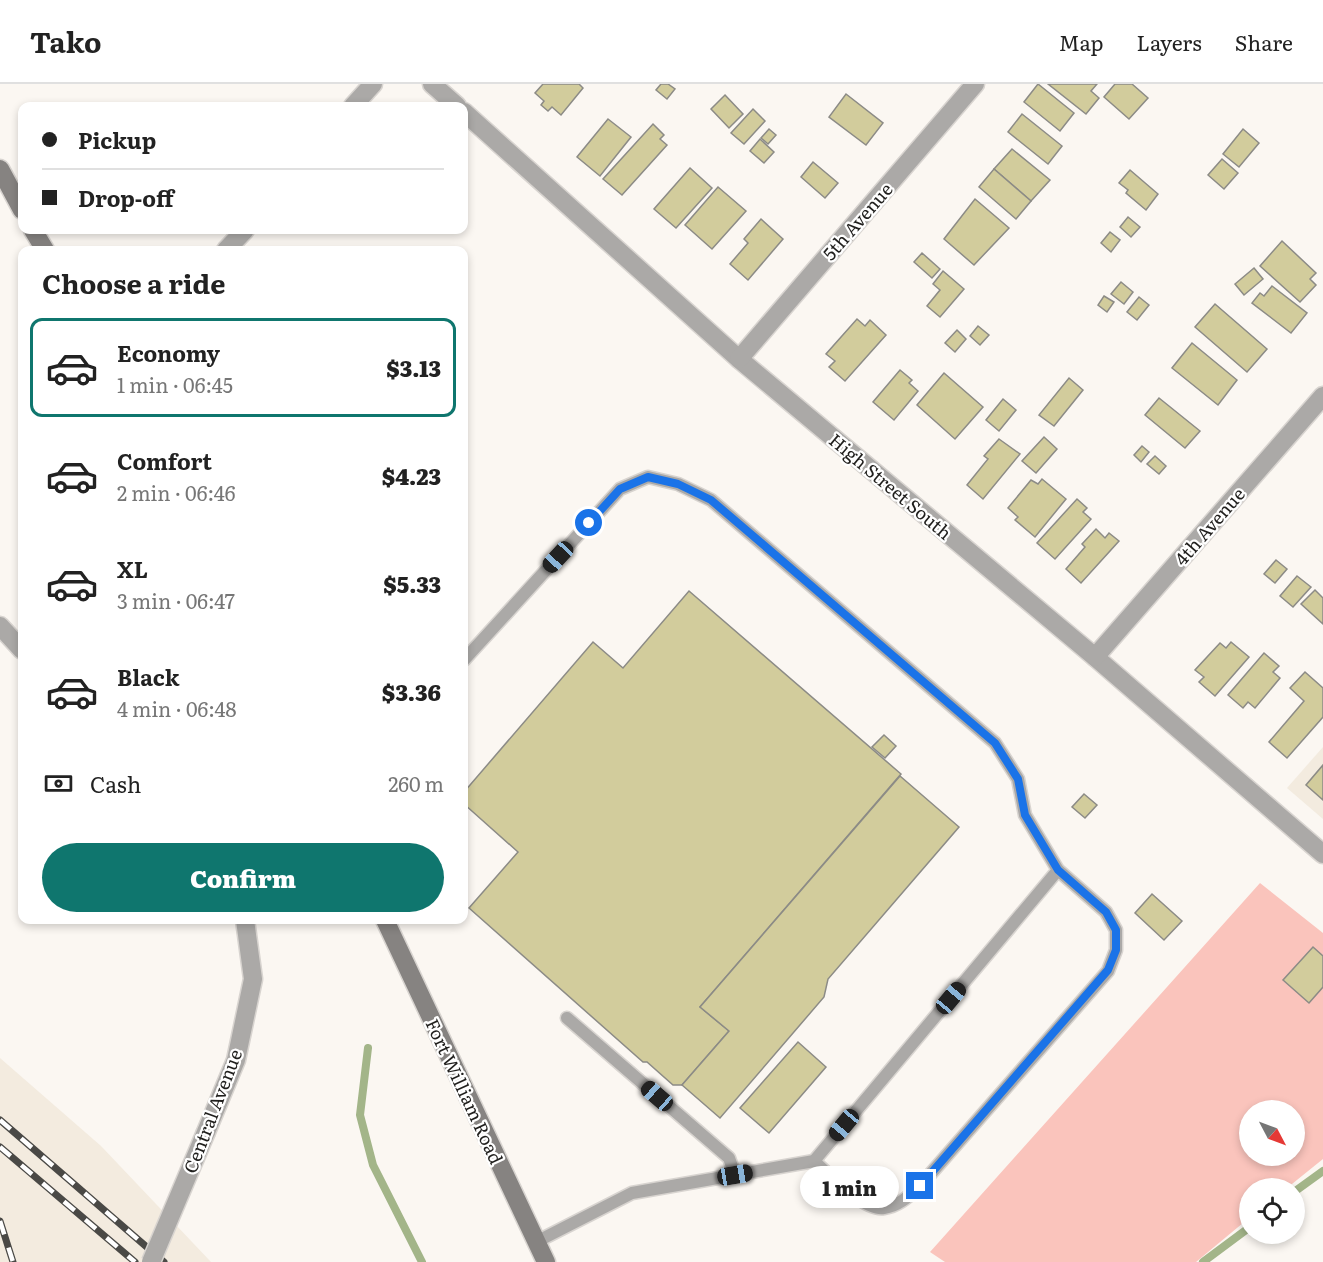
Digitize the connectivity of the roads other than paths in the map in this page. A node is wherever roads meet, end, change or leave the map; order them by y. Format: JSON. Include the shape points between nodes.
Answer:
{"nodes":[{"id":1,"x":373,"y":84,"type":"edge"},
{"id":2,"x":432,"y":84,"type":"edge"},
{"id":3,"x":975,"y":84,"type":"edge"},
{"id":4,"x":357,"y":102,"type":"edge"},
{"id":5,"x":452,"y":102,"type":"edge"},
{"id":6,"x":468,"y":116,"type":"edge"},
{"id":7,"x":0,"y":169,"type":"edge"},
{"id":8,"x":18,"y":203,"type":"edge"},
{"id":9,"x":241,"y":234,"type":"edge"},
{"id":10,"x":230,"y":246,"type":"edge"},
{"id":11,"x":739,"y":359,"type":"junction"},
{"id":12,"x":1323,"y":396,"type":"edge"},
{"id":13,"x":0,"y":626,"type":"edge"},
{"id":14,"x":18,"y":646,"type":"edge"},
{"id":15,"x":468,"y":656,"type":"edge"},
{"id":16,"x":1095,"y":657,"type":"junction"},
{"id":17,"x":1323,"y":854,"type":"edge"},
{"id":18,"x":1058,"y":870,"type":"junction"},
{"id":19,"x":246,"y":924,"type":"edge"},
{"id":20,"x":387,"y":924,"type":"edge"},
{"id":21,"x":567,"y":1018,"type":"dead end"},
{"id":22,"x":814,"y":1161,"type":"junction"},
{"id":23,"x":735,"y":1175,"type":"junction"},
{"id":24,"x":536,"y":1242,"type":"junction"},
{"id":25,"x":151,"y":1262,"type":"edge"},
{"id":26,"x":546,"y":1262,"type":"edge"}],
"edges":[{"from":1,"to":4,"type":"street"},
{"from":2,"to":5,"type":"street"},
{"from":3,"to":11,"type":"street","name":"5th Avenue"},
{"from":6,"to":11,"type":"street","name":"High Street South"},
{"from":7,"to":8,"type":"main road"},
{"from":9,"to":10,"type":"street"},
{"from":11,"to":16,"type":"street","name":"High Street South"},
{"from":12,"to":16,"type":"street","name":"4th Avenue"},
{"from":13,"to":14,"type":"street"},
{"from":15,"to":18,"type":"lane","via":[[620,489],[648,477],[678,484],[711,500],[995,743],[1018,779],[1025,815]]},
{"from":16,"to":17,"type":"street","name":"High Street South"},
{"from":18,"to":22,"type":"lane"},
{"from":18,"to":22,"type":"lane","via":[[1106,912],[1116,930],[1116,950],[1108,970],[901,1203],[881,1209],[863,1203]]},
{"from":19,"to":25,"type":"street","name":"Central Avenue","bridge":true,"via":[[253,979],[236,1060]]},
{"from":20,"to":24,"type":"main road","name":"Fort William Road"},
{"from":21,"to":23,"type":"lane","via":[[729,1158]]},
{"from":22,"to":23,"type":"lane"},
{"from":23,"to":24,"type":"lane","via":[[632,1193]]},
{"from":24,"to":26,"type":"main road","name":"Fort William Road"}]}
